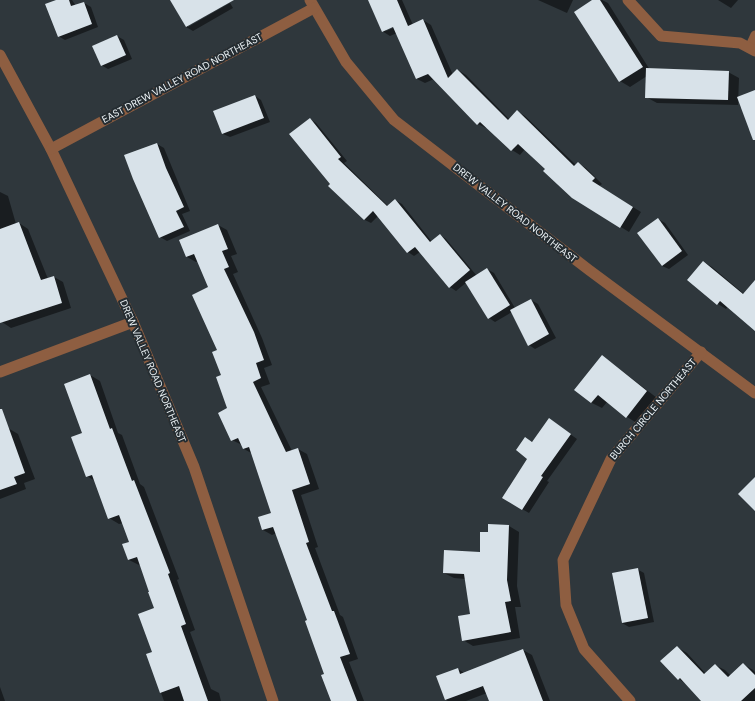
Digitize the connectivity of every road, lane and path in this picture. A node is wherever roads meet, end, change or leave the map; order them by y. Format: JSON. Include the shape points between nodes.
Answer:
{"nodes":[{"id":1,"x":628,"y":0,"type":"edge"},
{"id":2,"x":312,"y":4,"type":"edge"},
{"id":3,"x":755,"y":35,"type":"edge"},
{"id":4,"x":752,"y":49,"type":"edge"},
{"id":5,"x":0,"y":55,"type":"edge"},
{"id":6,"x":51,"y":148,"type":"junction"},
{"id":7,"x":133,"y":322,"type":"junction"},
{"id":8,"x":702,"y":352,"type":"junction"},
{"id":9,"x":0,"y":372,"type":"edge"},
{"id":10,"x":755,"y":393,"type":"edge"},
{"id":11,"x":273,"y":701,"type":"edge"},
{"id":12,"x":630,"y":701,"type":"edge"}],
"edges":[{"from":1,"to":4,"type":"street","via":[[661,36],[740,43]]},
{"from":2,"to":6,"type":"street","name":"EAST DREW VALLEY ROAD NORTHEAST"},
{"from":2,"to":8,"type":"street","name":"DREW VALLEY ROAD NORTHEAST","via":[[346,62],[394,120],[588,270]]},
{"from":3,"to":4,"type":"lane"},
{"from":5,"to":6,"type":"street","name":"DREW VALLEY ROAD NORTHEAST"},
{"from":6,"to":7,"type":"street","name":"DREW VALLEY ROAD NORTHEAST"},
{"from":7,"to":9,"type":"street"},
{"from":7,"to":11,"type":"street","name":"DREW VALLEY ROAD NORTHEAST","via":[[194,467]]},
{"from":8,"to":10,"type":"street","name":"DREW VALLEY ROAD NORTHEAST"},
{"from":8,"to":12,"type":"street","name":"BURCH CIRCLE NORTHEAST","via":[[611,459],[563,560],[566,605],[584,648]]}]}
